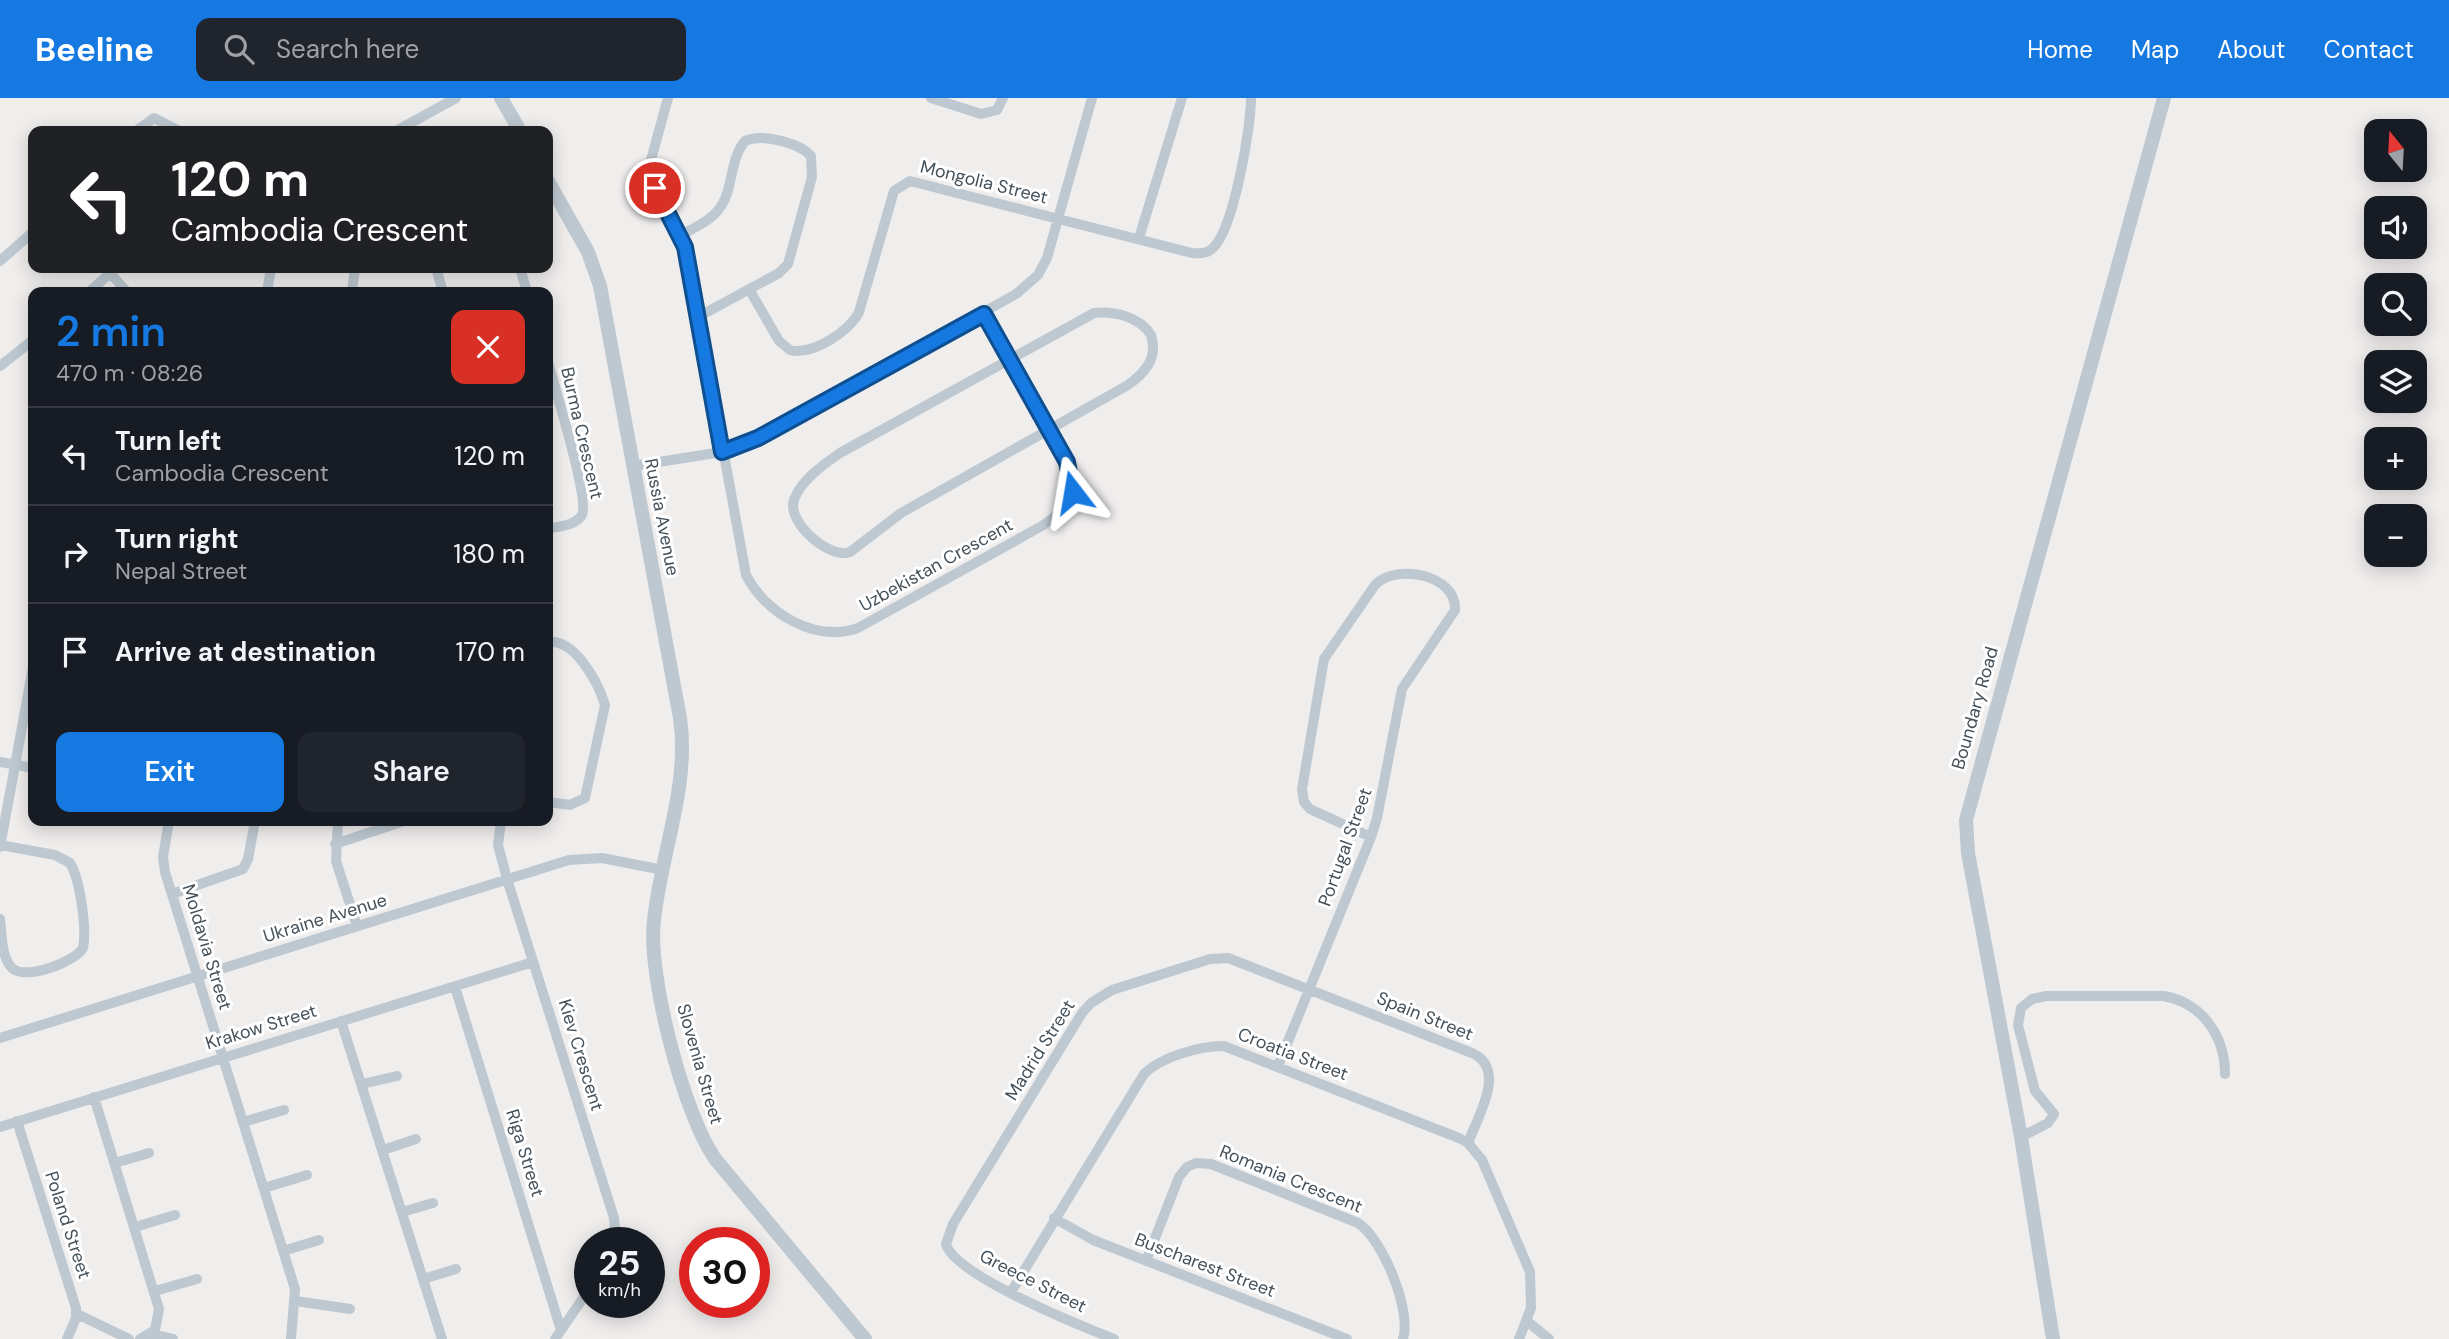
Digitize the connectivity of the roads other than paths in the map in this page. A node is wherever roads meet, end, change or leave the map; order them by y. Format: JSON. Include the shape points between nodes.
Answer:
{"nodes":[{"id":1,"x":456,"y":98,"type":"edge"},
{"id":2,"x":501,"y":98,"type":"edge"},
{"id":3,"x":668,"y":98,"type":"edge"},
{"id":4,"x":931,"y":98,"type":"edge"},
{"id":5,"x":1003,"y":98,"type":"edge"},
{"id":6,"x":1092,"y":98,"type":"edge"},
{"id":7,"x":1182,"y":98,"type":"edge"},
{"id":8,"x":1251,"y":98,"type":"edge"},
{"id":9,"x":2164,"y":98,"type":"edge"},
{"id":10,"x":143,"y":126,"type":"edge"},
{"id":11,"x":170,"y":126,"type":"edge"},
{"id":12,"x":405,"y":126,"type":"edge"},
{"id":13,"x":517,"y":126,"type":"edge"},
{"id":14,"x":553,"y":191,"type":"edge"},
{"id":15,"x":1059,"y":218,"type":"junction"},
{"id":16,"x":681,"y":235,"type":"junction"},
{"id":17,"x":28,"y":236,"type":"edge"},
{"id":18,"x":1139,"y":238,"type":"junction"},
{"id":19,"x":0,"y":261,"type":"edge"},
{"id":20,"x":110,"y":273,"type":"edge"},
{"id":21,"x":94,"y":287,"type":"edge"},
{"id":22,"x":749,"y":289,"type":"junction"},
{"id":23,"x":984,"y":314,"type":"junction"},
{"id":24,"x":698,"y":317,"type":"junction"},
{"id":25,"x":28,"y":344,"type":"edge"},
{"id":26,"x":1009,"y":359,"type":"junction"},
{"id":27,"x":0,"y":366,"type":"edge"},
{"id":28,"x":553,"y":380,"type":"edge"},
{"id":29,"x":1048,"y":430,"type":"junction"},
{"id":30,"x":722,"y":452,"type":"junction"},
{"id":31,"x":633,"y":466,"type":"junction"},
{"id":32,"x":553,"y":527,"type":"edge"},
{"id":33,"x":553,"y":642,"type":"edge"},
{"id":34,"x":28,"y":700,"type":"edge"},
{"id":35,"x":0,"y":762,"type":"edge"},
{"id":36,"x":14,"y":765,"type":"junction"},
{"id":37,"x":28,"y":767,"type":"edge"},
{"id":38,"x":553,"y":803,"type":"edge"},
{"id":39,"x":168,"y":826,"type":"edge"},
{"id":40,"x":254,"y":826,"type":"edge"},
{"id":41,"x":337,"y":826,"type":"edge"},
{"id":42,"x":389,"y":826,"type":"edge"},
{"id":43,"x":500,"y":826,"type":"edge"},
{"id":44,"x":1371,"y":837,"type":"junction"},
{"id":45,"x":335,"y":844,"type":"junction"},
{"id":46,"x":0,"y":846,"type":"edge"},
{"id":47,"x":663,"y":870,"type":"junction"},
{"id":48,"x":507,"y":879,"type":"junction"},
{"id":49,"x":172,"y":894,"type":"junction"},
{"id":50,"x":0,"y":919,"type":"edge"},
{"id":51,"x":357,"y":926,"type":"junction"},
{"id":52,"x":533,"y":962,"type":"junction"},
{"id":53,"x":198,"y":976,"type":"junction"},
{"id":54,"x":454,"y":986,"type":"junction"},
{"id":55,"x":1309,"y":989,"type":"junction"},
{"id":56,"x":341,"y":1021,"type":"junction"},
{"id":57,"x":0,"y":1038,"type":"edge"},
{"id":58,"x":223,"y":1057,"type":"junction"},
{"id":59,"x":1278,"y":1066,"type":"junction"},
{"id":60,"x":2225,"y":1074,"type":"dead end"},
{"id":61,"x":397,"y":1076,"type":"dead end"},
{"id":62,"x":362,"y":1084,"type":"junction"},
{"id":63,"x":94,"y":1097,"type":"junction"},
{"id":64,"x":284,"y":1110,"type":"dead end"},
{"id":65,"x":17,"y":1121,"type":"junction"},
{"id":66,"x":243,"y":1122,"type":"junction"},
{"id":67,"x":0,"y":1127,"type":"edge"},
{"id":68,"x":2021,"y":1137,"type":"junction"},
{"id":69,"x":416,"y":1139,"type":"dead end"},
{"id":70,"x":1468,"y":1143,"type":"junction"},
{"id":71,"x":383,"y":1150,"type":"junction"},
{"id":72,"x":149,"y":1153,"type":"dead end"},
{"id":73,"x":115,"y":1163,"type":"junction"},
{"id":74,"x":307,"y":1175,"type":"dead end"},
{"id":75,"x":264,"y":1188,"type":"junction"},
{"id":76,"x":433,"y":1203,"type":"dead end"},
{"id":77,"x":402,"y":1212,"type":"junction"},
{"id":78,"x":175,"y":1215,"type":"dead end"},
{"id":79,"x":1054,"y":1217,"type":"junction"},
{"id":80,"x":135,"y":1227,"type":"junction"},
{"id":81,"x":615,"y":1227,"type":"edge"},
{"id":82,"x":319,"y":1240,"type":"dead end"},
{"id":83,"x":946,"y":1244,"type":"joint"},
{"id":84,"x":283,"y":1251,"type":"junction"},
{"id":85,"x":1146,"y":1261,"type":"junction"},
{"id":86,"x":456,"y":1269,"type":"dead end"},
{"id":87,"x":197,"y":1279,"type":"dead end"},
{"id":88,"x":423,"y":1279,"type":"junction"},
{"id":89,"x":155,"y":1291,"type":"junction"},
{"id":90,"x":1010,"y":1292,"type":"junction"},
{"id":91,"x":296,"y":1301,"type":"junction"},
{"id":92,"x":349,"y":1309,"type":"dead end"},
{"id":93,"x":574,"y":1311,"type":"edge"},
{"id":94,"x":77,"y":1314,"type":"junction"},
{"id":95,"x":1528,"y":1322,"type":"junction"},
{"id":96,"x":558,"y":1334,"type":"edge"},
{"id":97,"x":1095,"y":1336,"type":"edge"},
{"id":98,"x":146,"y":1337,"type":"edge"},
{"id":99,"x":67,"y":1339,"type":"edge"},
{"id":100,"x":129,"y":1339,"type":"edge"},
{"id":101,"x":173,"y":1339,"type":"edge"},
{"id":102,"x":291,"y":1339,"type":"edge"},
{"id":103,"x":442,"y":1339,"type":"edge"},
{"id":104,"x":865,"y":1339,"type":"edge"},
{"id":105,"x":1114,"y":1339,"type":"edge"},
{"id":106,"x":1346,"y":1339,"type":"edge"},
{"id":107,"x":1403,"y":1339,"type":"edge"},
{"id":108,"x":1519,"y":1339,"type":"edge"},
{"id":109,"x":1549,"y":1339,"type":"edge"},
{"id":110,"x":2053,"y":1339,"type":"edge"}],
"edges":[{"from":1,"to":12,"type":"street"},
{"from":2,"to":13,"type":"street"},
{"from":3,"to":16,"type":"street","name":"Uzbekistan Crescent","via":[[651,177]]},
{"from":4,"to":5,"type":"street","via":[[985,114],[997,110]]},
{"from":6,"to":15,"type":"street"},
{"from":7,"to":18,"type":"street"},
{"from":8,"to":18,"type":"street","via":[[1232,204],[1215,245],[1206,252],[1192,253]]},
{"from":9,"to":68,"type":"street","name":"Boundary Road","via":[[1966,814],[1968,853]]},
{"from":10,"to":11,"type":"street","via":[[155,118]]},
{"from":14,"to":31,"type":"street","name":"Russia Avenue","via":[[597,276]]},
{"from":15,"to":18,"type":"street"},
{"from":15,"to":22,"type":"street","name":"Mongolia Street","via":[[923,183],[901,184],[891,198],[857,316],[847,327],[805,351],[790,350],[779,341]]},
{"from":15,"to":23,"type":"street","via":[[1038,275]]},
{"from":16,"to":22,"type":"street","via":[[722,205],[745,141],[764,138],[808,152],[814,169],[791,258],[779,273]]},
{"from":16,"to":24,"type":"street","name":"Uzbekistan Crescent"},
{"from":17,"to":19,"type":"street"},
{"from":20,"to":21,"type":"street"},
{"from":22,"to":24,"type":"street"},
{"from":23,"to":26,"type":"street","name":"Uzbekistan Crescent"},
{"from":23,"to":30,"type":"street","via":[[758,438]]},
{"from":24,"to":30,"type":"street","name":"Uzbekistan Crescent"},
{"from":25,"to":27,"type":"street"},
{"from":26,"to":29,"type":"street","name":"Uzbekistan Crescent"},
{"from":26,"to":29,"type":"street","via":[[1100,313],[1139,322],[1151,335],[1153,353],[1139,376]]},
{"from":26,"to":29,"type":"street","via":[[823,465],[794,497],[795,517],[830,551],[845,554],[890,520]]},
{"from":28,"to":32,"type":"street","name":"Burma Crescent","via":[[584,504],[575,522]]},
{"from":29,"to":30,"type":"street","name":"Uzbekistan Crescent","via":[[1067,462],[1073,484],[1060,512],[867,623],[837,632],[817,630],[784,617],[753,589],[741,559]]},
{"from":30,"to":31,"type":"street"},
{"from":31,"to":47,"type":"street","name":"Russia Avenue","via":[[682,737]]},
{"from":33,"to":38,"type":"street","via":[[573,651],[605,705],[585,798],[570,805]]},
{"from":34,"to":36,"type":"street"},
{"from":35,"to":36,"type":"street"},
{"from":36,"to":37,"type":"street"},
{"from":36,"to":46,"type":"street"},
{"from":39,"to":49,"type":"street","name":"Moldavia Street","via":[[163,857]]},
{"from":40,"to":49,"type":"street","via":[[243,869]]},
{"from":41,"to":45,"type":"street"},
{"from":42,"to":45,"type":"street"},
{"from":43,"to":48,"type":"street","name":"Kiev Crescent","via":[[498,845]]},
{"from":44,"to":44,"type":"street","name":"Portugal Street","via":[[1316,812],[1303,799],[1302,789],[1324,659],[1384,576],[1400,573],[1442,582],[1455,604],[1452,616],[1402,689],[1385,789]]},
{"from":44,"to":55,"type":"street","name":"Portugal Street"},
{"from":45,"to":51,"type":"street"},
{"from":46,"to":50,"type":"street","via":[[61,857],[69,863],[81,910],[83,948],[76,957],[49,967],[16,972],[5,956]]},
{"from":47,"to":48,"type":"street","name":"Ukraine Avenue","via":[[584,857]]},
{"from":47,"to":104,"type":"street","name":"Slovenia Street","via":[[654,919],[653,965],[695,1123],[716,1160]]},
{"from":48,"to":51,"type":"street","name":"Ukraine Avenue"},
{"from":48,"to":52,"type":"street","name":"Kiev Crescent"},
{"from":49,"to":53,"type":"street","name":"Moldavia Street"},
{"from":51,"to":53,"type":"street","name":"Ukraine Avenue"},
{"from":52,"to":54,"type":"street","name":"Krakow Street"},
{"from":52,"to":81,"type":"street","name":"Kiev Crescent"},
{"from":53,"to":57,"type":"street","name":"Ukraine Avenue"},
{"from":53,"to":58,"type":"street","name":"Moldavia Street"},
{"from":54,"to":56,"type":"street","name":"Krakow Street"},
{"from":54,"to":96,"type":"street","name":"Riga Street"},
{"from":55,"to":59,"type":"street","name":"Portugal Street"},
{"from":55,"to":70,"type":"street","name":"Spain Street","via":[[1483,1060],[1490,1082]]},
{"from":55,"to":83,"type":"street","name":"Madrid Street","via":[[1222,957],[1101,995],[1082,1013],[953,1224]]},
{"from":56,"to":58,"type":"street","name":"Krakow Street"},
{"from":56,"to":62,"type":"street"},
{"from":58,"to":63,"type":"street","name":"Krakow Street"},
{"from":58,"to":66,"type":"street","name":"Moldavia Street"},
{"from":59,"to":70,"type":"street","name":"Croatia Street"},
{"from":59,"to":79,"type":"street","name":"Croatia Street","via":[[1218,1046],[1151,1068],[1136,1084]]},
{"from":60,"to":68,"type":"street","via":[[2224,1051],[2216,1031],[2177,999],[2032,999],[2021,1008],[2018,1025],[2035,1091],[2054,1112],[2048,1123]]},
{"from":61,"to":62,"type":"street"},
{"from":62,"to":71,"type":"street"},
{"from":63,"to":65,"type":"street","name":"Krakow Street"},
{"from":63,"to":73,"type":"street"},
{"from":64,"to":66,"type":"street"},
{"from":65,"to":67,"type":"street","name":"Krakow Street"},
{"from":65,"to":94,"type":"street","name":"Poland Street"},
{"from":66,"to":75,"type":"street","name":"Moldavia Street"},
{"from":68,"to":110,"type":"street","name":"Boundary Road"},
{"from":69,"to":71,"type":"street"},
{"from":70,"to":95,"type":"street","via":[[1482,1160],[1526,1261],[1532,1284]]},
{"from":71,"to":77,"type":"street"},
{"from":72,"to":73,"type":"street"},
{"from":73,"to":80,"type":"street"},
{"from":74,"to":75,"type":"street"},
{"from":75,"to":84,"type":"street","name":"Moldavia Street"},
{"from":76,"to":77,"type":"street"},
{"from":77,"to":88,"type":"street"},
{"from":78,"to":80,"type":"street"},
{"from":79,"to":85,"type":"street","name":"Buscharest Street","via":[[1093,1240]]},
{"from":79,"to":90,"type":"street","name":"Croatia Street"},
{"from":80,"to":89,"type":"street"},
{"from":82,"to":84,"type":"street"},
{"from":83,"to":90,"type":"street","name":"Greece Street","via":[[957,1262]]},
{"from":84,"to":91,"type":"street","name":"Moldavia Street"},
{"from":85,"to":106,"type":"street","name":"Buscharest Street"},
{"from":85,"to":107,"type":"street","name":"Romania Crescent","via":[[1182,1173],[1196,1163],[1211,1164],[1367,1230],[1403,1305]]},
{"from":86,"to":88,"type":"street"},
{"from":87,"to":89,"type":"street"},
{"from":88,"to":103,"type":"street"},
{"from":89,"to":98,"type":"street","via":[[159,1314]]},
{"from":90,"to":97,"type":"street","name":"Greece Street"},
{"from":91,"to":92,"type":"street"},
{"from":91,"to":102,"type":"street","name":"Moldavia Street"},
{"from":93,"to":96,"type":"street"},
{"from":94,"to":99,"type":"street"},
{"from":94,"to":100,"type":"street"},
{"from":95,"to":108,"type":"street"},
{"from":95,"to":109,"type":"street"},
{"from":97,"to":105,"type":"street","name":"Greece Street"},
{"from":98,"to":101,"type":"street"}]}
